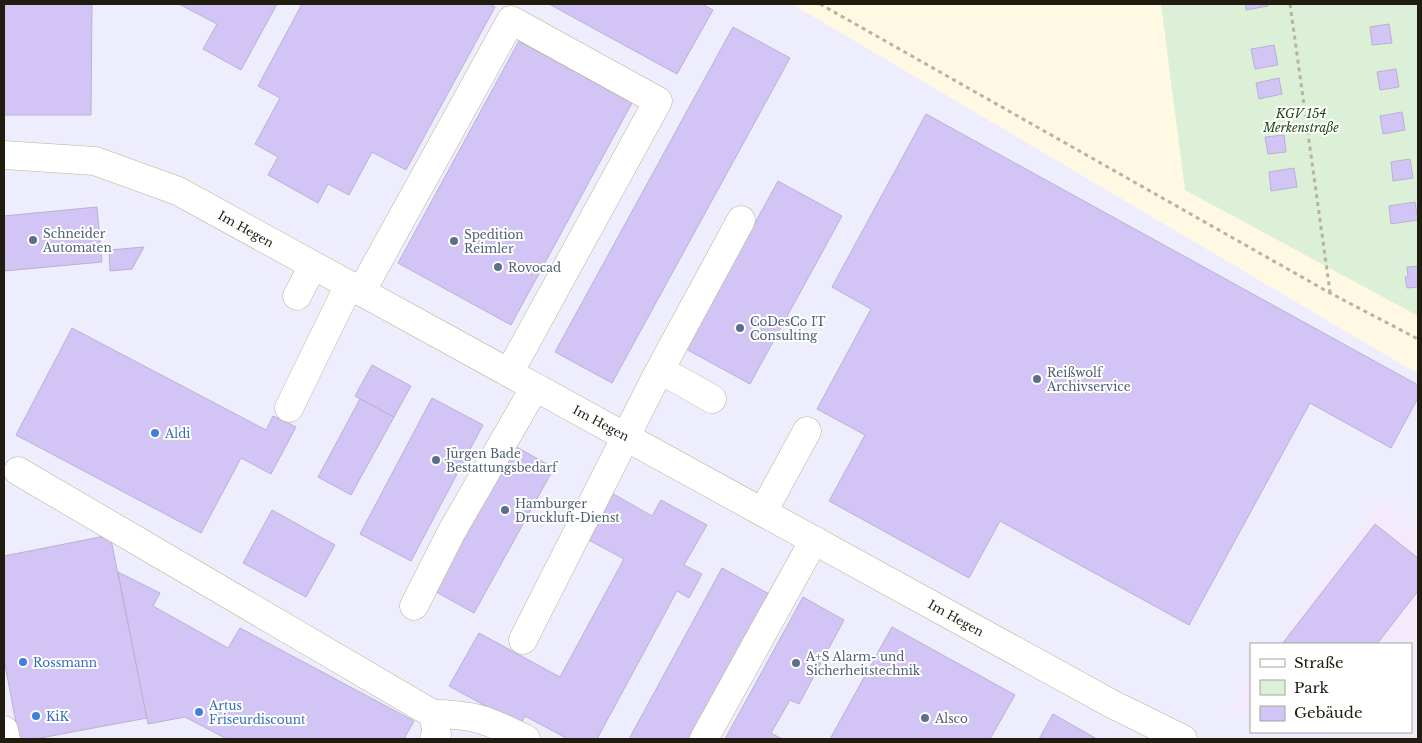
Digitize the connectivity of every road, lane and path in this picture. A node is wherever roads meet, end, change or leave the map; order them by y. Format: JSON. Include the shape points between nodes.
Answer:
{"nodes":[{"id":1,"x":820,"y":4,"type":"edge"},
{"id":2,"x":1290,"y":4,"type":"edge"},
{"id":3,"x":4,"y":155,"type":"edge"},
{"id":4,"x":741,"y":220,"type":"dead end"},
{"id":5,"x":313,"y":266,"type":"junction"},
{"id":6,"x":355,"y":289,"type":"junction"},
{"id":7,"x":1330,"y":293,"type":"junction"},
{"id":8,"x":296,"y":296,"type":"dead end"},
{"id":9,"x":1418,"y":339,"type":"edge"},
{"id":10,"x":509,"y":373,"type":"junction"},
{"id":11,"x":655,"y":379,"type":"junction"},
{"id":12,"x":535,"y":387,"type":"junction"},
{"id":13,"x":712,"y":399,"type":"dead end"},
{"id":14,"x":289,"y":408,"type":"dead end"},
{"id":15,"x":807,"y":431,"type":"dead end"},
{"id":16,"x":625,"y":435,"type":"junction"},
{"id":17,"x":18,"y":471,"type":"dead end"},
{"id":18,"x":762,"y":512,"type":"junction"},
{"id":19,"x":814,"y":540,"type":"junction"},
{"id":20,"x":414,"y":606,"type":"dead end"},
{"id":21,"x":523,"y":640,"type":"dead end"},
{"id":22,"x":434,"y":727,"type":"edge"},
{"id":23,"x":4,"y":730,"type":"edge"},
{"id":24,"x":6,"y":739,"type":"edge"},
{"id":25,"x":526,"y":739,"type":"edge"},
{"id":26,"x":704,"y":739,"type":"edge"},
{"id":27,"x":1183,"y":739,"type":"edge"}],
"edges":[{"from":1,"to":7,"type":"path"},
{"from":2,"to":7,"type":"path"},
{"from":3,"to":5,"type":"street","name":"Im Hegen","via":[[104,164],[178,191]]},
{"from":4,"to":11,"type":"street"},
{"from":5,"to":6,"type":"street","name":"Im Hegen"},
{"from":5,"to":8,"type":"street"},
{"from":6,"to":10,"type":"street","name":"Im Hegen"},
{"from":6,"to":10,"type":"street","via":[[511,20],[658,101]]},
{"from":6,"to":14,"type":"street"},
{"from":7,"to":9,"type":"path"},
{"from":10,"to":12,"type":"street","name":"Im Hegen"},
{"from":11,"to":13,"type":"street","via":[[666,373]]},
{"from":11,"to":16,"type":"street"},
{"from":12,"to":16,"type":"street","name":"Im Hegen"},
{"from":12,"to":20,"type":"street","via":[[452,531]]},
{"from":15,"to":18,"type":"street"},
{"from":16,"to":18,"type":"street","name":"Im Hegen"},
{"from":16,"to":21,"type":"street"},
{"from":17,"to":22,"type":"street"},
{"from":18,"to":19,"type":"street","name":"Im Hegen"},
{"from":19,"to":26,"type":"street"},
{"from":19,"to":27,"type":"street","name":"Im Hegen","via":[[1104,700]]},
{"from":22,"to":25,"type":"street","via":[[462,714],[484,719]]},
{"from":23,"to":24,"type":"street"}]}
